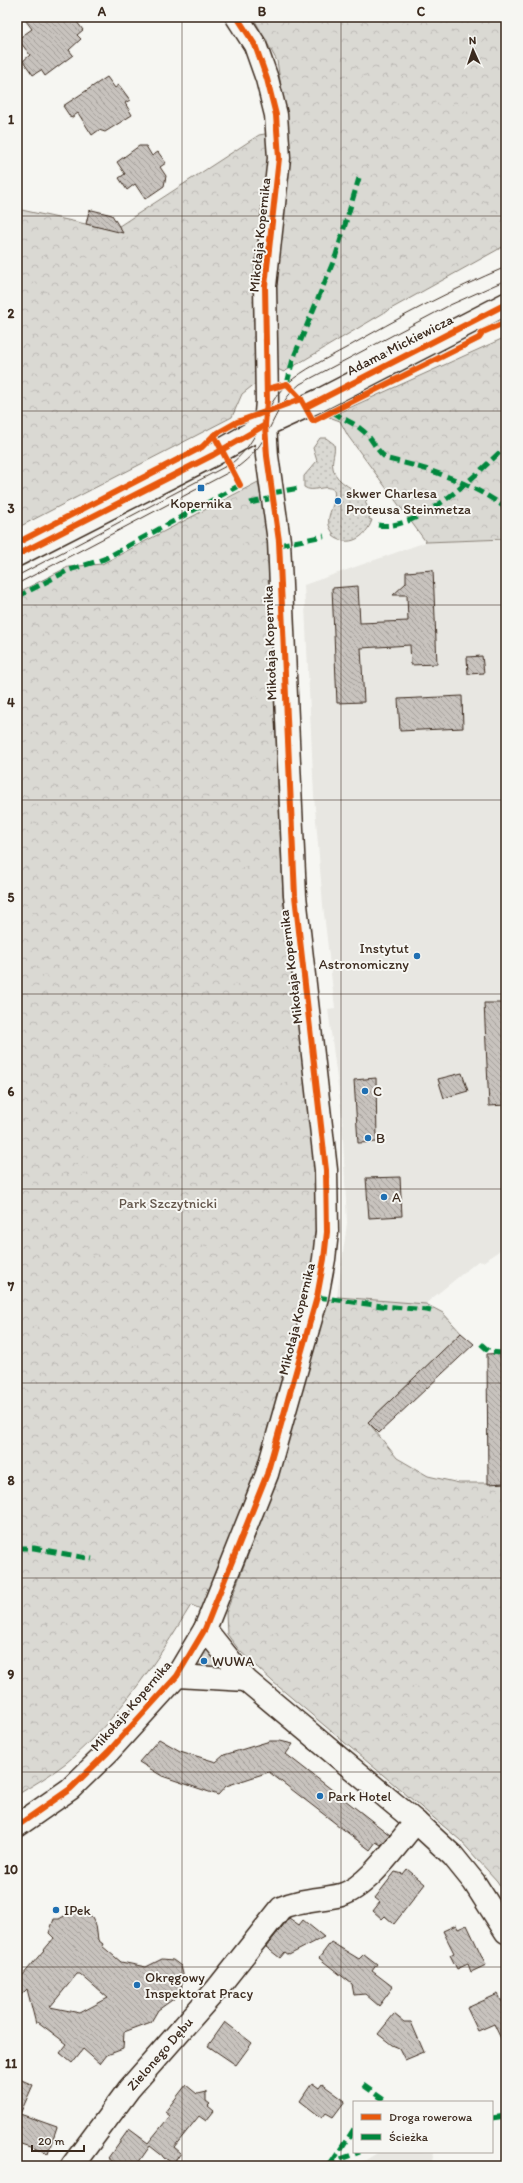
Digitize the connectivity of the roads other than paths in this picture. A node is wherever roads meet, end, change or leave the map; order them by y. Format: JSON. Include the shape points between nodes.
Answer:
{"nodes":[{"id":1,"x":237,"y":17,"type":"edge"},
{"id":2,"x":506,"y":304,"type":"edge"},
{"id":3,"x":265,"y":426,"type":"junction"},
{"id":4,"x":17,"y":555,"type":"edge"},
{"id":5,"x":205,"y":1629,"type":"junction"},
{"id":6,"x":177,"y":1676,"type":"junction"},
{"id":7,"x":246,"y":1680,"type":"junction"},
{"id":8,"x":416,"y":1822,"type":"junction"},
{"id":9,"x":17,"y":1826,"type":"edge"},
{"id":10,"x":506,"y":1932,"type":"edge"},
{"id":11,"x":72,"y":2166,"type":"edge"}],
"edges":[{"from":1,"to":3,"type":"street","name":"Mikołaja Kopernika","via":[[255,45],[276,115],[278,150],[275,210],[265,286]]},
{"from":2,"to":3,"type":"street","name":"Adama Mickiewicza"},
{"from":3,"to":4,"type":"street","name":"Adama Mickiewicza"},
{"from":3,"to":5,"type":"street","name":"Mikołaja Kopernika","via":[[266,456],[279,541],[295,896],[325,1151],[327,1232],[317,1297],[267,1474]]},
{"from":5,"to":6,"type":"street","name":"Mikołaja Kopernika"},
{"from":5,"to":7,"type":"street"},
{"from":6,"to":7,"type":"street"},
{"from":6,"to":9,"type":"street","name":"Mikołaja Kopernika","via":[[108,1752],[70,1788]]},
{"from":7,"to":8,"type":"street"},
{"from":8,"to":10,"type":"street","via":[[463,1868],[489,1903]]},
{"from":8,"to":11,"type":"street","name":"Zielonego Dębu","via":[[360,1886],[342,1895],[293,1902],[281,1908],[216,1990],[129,2089]]}]}
